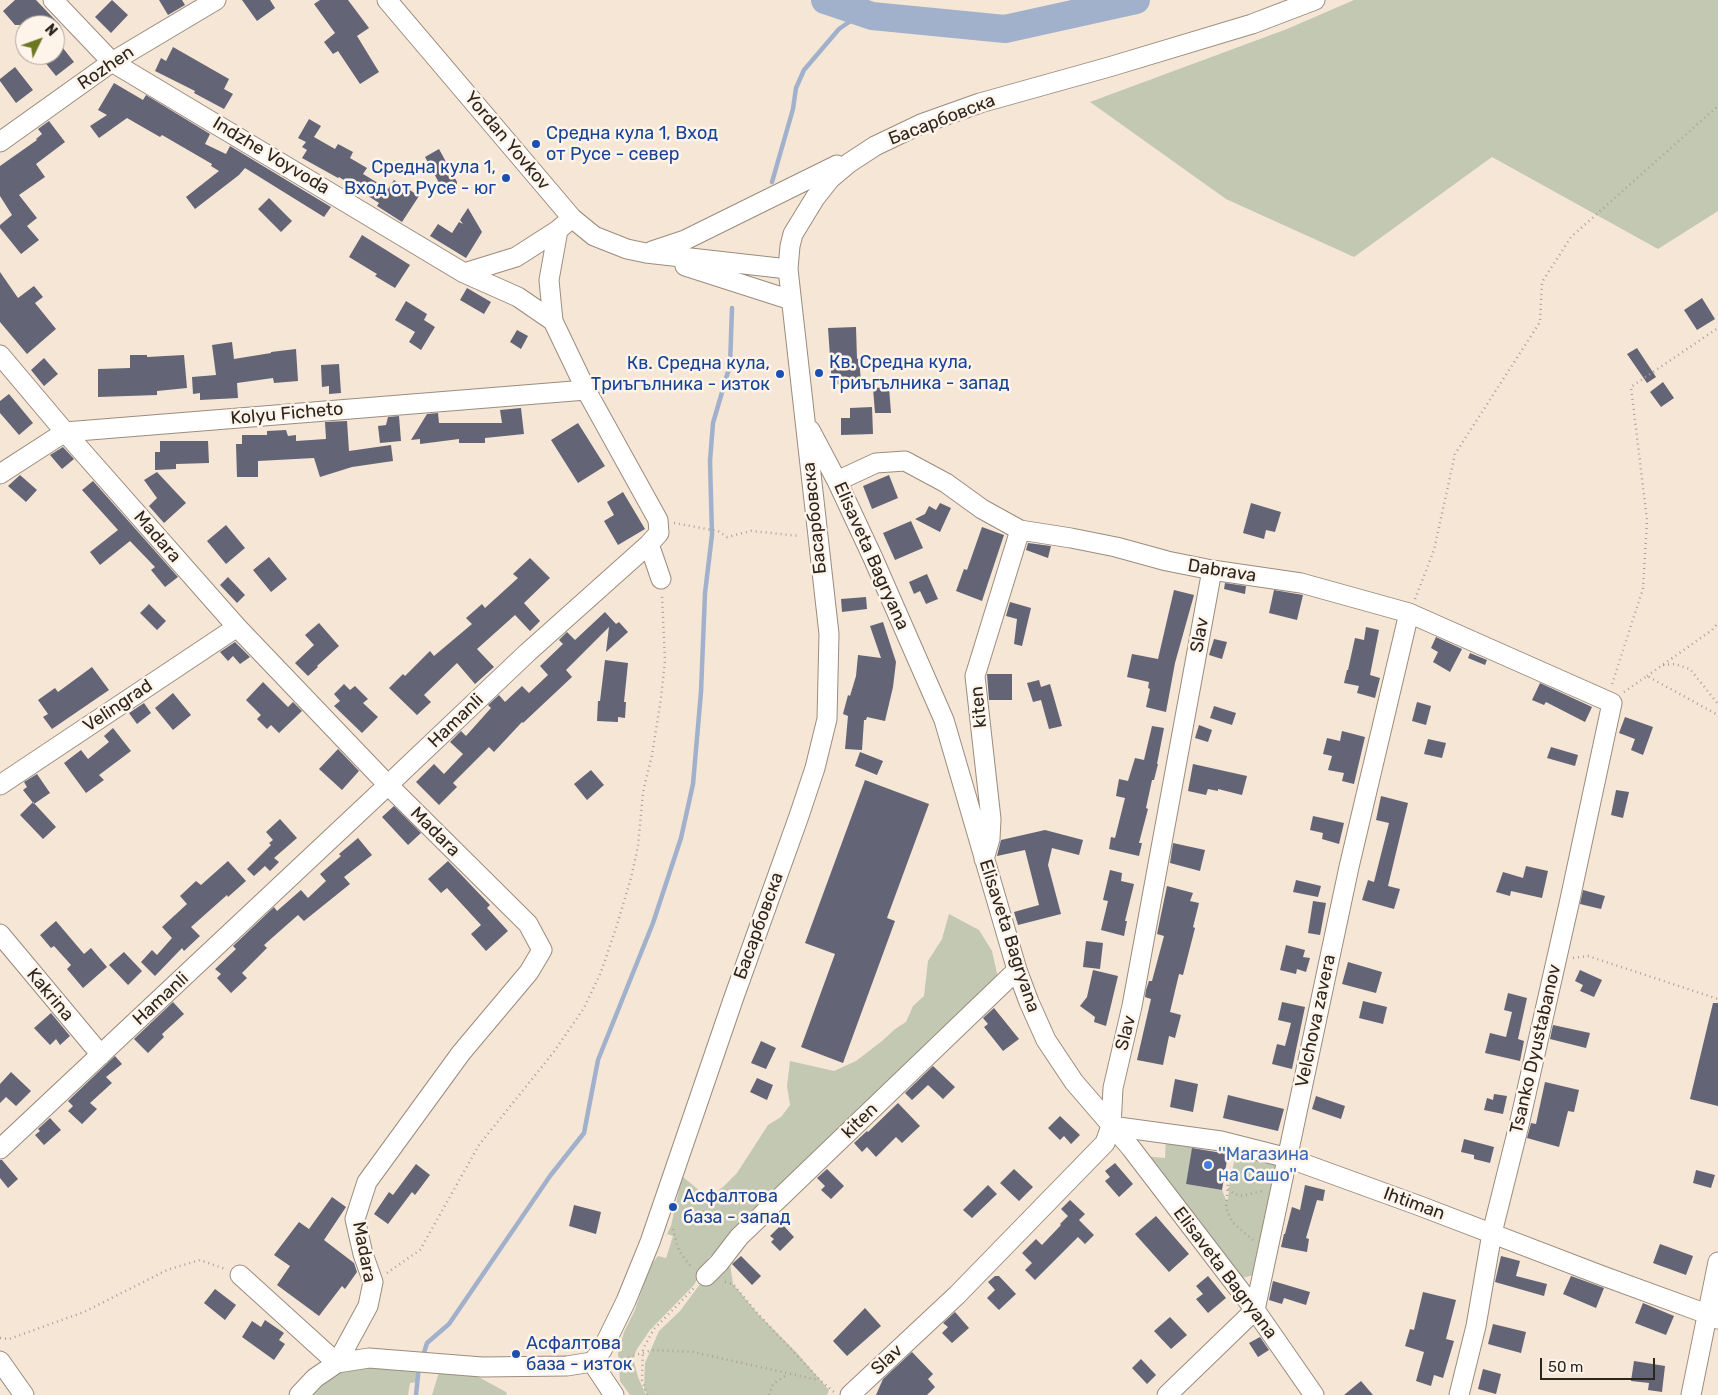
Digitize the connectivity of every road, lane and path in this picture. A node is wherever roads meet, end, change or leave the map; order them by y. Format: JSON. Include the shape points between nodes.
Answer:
{"nodes":[{"id":1,"x":53,"y":0,"type":"edge"},
{"id":2,"x":216,"y":0,"type":"edge"},
{"id":3,"x":387,"y":0,"type":"edge"},
{"id":4,"x":1316,"y":0,"type":"edge"},
{"id":5,"x":112,"y":62,"type":"junction"},
{"id":6,"x":1718,"y":106,"type":"edge"},
{"id":7,"x":0,"y":142,"type":"edge"},
{"id":8,"x":875,"y":146,"type":"junction"},
{"id":9,"x":572,"y":218,"type":"junction"},
{"id":10,"x":558,"y":230,"type":"junction"},
{"id":11,"x":646,"y":253,"type":"junction"},
{"id":12,"x":788,"y":269,"type":"junction"},
{"id":13,"x":464,"y":274,"type":"junction"},
{"id":14,"x":791,"y":300,"type":"junction"},
{"id":15,"x":553,"y":321,"type":"junction"},
{"id":16,"x":1718,"y":328,"type":"edge"},
{"id":17,"x":0,"y":356,"type":"edge"},
{"id":18,"x":586,"y":390,"type":"junction"},
{"id":19,"x":805,"y":420,"type":"junction"},
{"id":20,"x":65,"y":432,"type":"junction"},
{"id":21,"x":0,"y":474,"type":"edge"},
{"id":22,"x":837,"y":481,"type":"junction"},
{"id":23,"x":658,"y":520,"type":"junction"},
{"id":24,"x":1020,"y":530,"type":"junction"},
{"id":25,"x":817,"y":537,"type":"junction"},
{"id":26,"x":649,"y":544,"type":"junction"},
{"id":27,"x":1212,"y":570,"type":"junction"},
{"id":28,"x":661,"y":579,"type":"joint"},
{"id":29,"x":1409,"y":613,"type":"junction"},
{"id":30,"x":1718,"y":623,"type":"edge"},
{"id":31,"x":237,"y":627,"type":"junction"},
{"id":32,"x":1661,"y":665,"type":"junction"},
{"id":33,"x":1646,"y":676,"type":"junction"},
{"id":34,"x":1609,"y":702,"type":"junction"},
{"id":35,"x":1718,"y":704,"type":"edge"},
{"id":36,"x":1718,"y":716,"type":"edge"},
{"id":37,"x":0,"y":785,"type":"edge"},
{"id":38,"x":388,"y":785,"type":"junction"},
{"id":39,"x":984,"y":860,"type":"junction"},
{"id":40,"x":0,"y":934,"type":"edge"},
{"id":41,"x":1556,"y":960,"type":"junction"},
{"id":42,"x":1017,"y":970,"type":"junction"},
{"id":43,"x":1718,"y":999,"type":"edge"},
{"id":44,"x":101,"y":1055,"type":"junction"},
{"id":45,"x":1111,"y":1126,"type":"junction"},
{"id":46,"x":0,"y":1149,"type":"edge"},
{"id":47,"x":1286,"y":1166,"type":"junction"},
{"id":48,"x":1229,"y":1170,"type":"dead end"},
{"id":49,"x":1228,"y":1189,"type":"junction"},
{"id":50,"x":673,"y":1228,"type":"dead end"},
{"id":51,"x":1492,"y":1233,"type":"junction"},
{"id":52,"x":1256,"y":1243,"type":"dead end"},
{"id":53,"x":1718,"y":1262,"type":"edge"},
{"id":54,"x":240,"y":1275,"type":"joint"},
{"id":55,"x":706,"y":1276,"type":"junction"},
{"id":56,"x":373,"y":1282,"type":"junction"},
{"id":57,"x":1255,"y":1310,"type":"junction"},
{"id":58,"x":1713,"y":1317,"type":"edge"},
{"id":59,"x":0,"y":1338,"type":"edge"},
{"id":60,"x":642,"y":1353,"type":"junction"},
{"id":61,"x":597,"y":1356,"type":"junction"},
{"id":62,"x":619,"y":1360,"type":"dead end"},
{"id":63,"x":0,"y":1361,"type":"edge"},
{"id":64,"x":337,"y":1362,"type":"junction"},
{"id":65,"x":788,"y":1374,"type":"junction"},
{"id":66,"x":820,"y":1380,"type":"junction"},
{"id":67,"x":24,"y":1395,"type":"edge"},
{"id":68,"x":299,"y":1395,"type":"edge"},
{"id":69,"x":614,"y":1395,"type":"edge"},
{"id":70,"x":647,"y":1395,"type":"edge"},
{"id":71,"x":769,"y":1395,"type":"edge"},
{"id":72,"x":837,"y":1395,"type":"edge"},
{"id":73,"x":850,"y":1395,"type":"edge"},
{"id":74,"x":1167,"y":1395,"type":"edge"},
{"id":75,"x":1314,"y":1395,"type":"edge"},
{"id":76,"x":1459,"y":1395,"type":"edge"},
{"id":77,"x":1691,"y":1395,"type":"edge"}],
"edges":[{"from":1,"to":5,"type":"street","name":"Indzhe Voyvoda"},
{"from":2,"to":5,"type":"street","name":"Rozhen"},
{"from":3,"to":9,"type":"street","name":"Yordan Yovkov"},
{"from":4,"to":8,"type":"street","name":"Басарбовска","via":[[1233,30],[980,103],[921,124]]},
{"from":5,"to":7,"type":"street","name":"Rozhen"},
{"from":5,"to":13,"type":"street","name":"Indzhe Voyvoda"},
{"from":6,"to":29,"type":"path","via":[[1571,237],[1542,282],[1540,322],[1454,454],[1434,550]]},
{"from":8,"to":11,"type":"street","via":[[685,240]]},
{"from":8,"to":12,"type":"street","name":"Басарбовска","via":[[838,172],[815,198],[793,234]]},
{"from":9,"to":10,"type":"street"},
{"from":9,"to":11,"type":"street","name":"Yordan Yovkov","via":[[594,236]]},
{"from":10,"to":13,"type":"street","via":[[516,258]]},
{"from":10,"to":15,"type":"street","via":[[549,280]]},
{"from":11,"to":12,"type":"street"},
{"from":11,"to":14,"type":"street"},
{"from":12,"to":14,"type":"street","name":"Басарбовска"},
{"from":13,"to":15,"type":"street","name":"Indzhe Voyvoda","via":[[518,297]]},
{"from":14,"to":19,"type":"street","name":"Басарбовска"},
{"from":15,"to":18,"type":"street"},
{"from":16,"to":34,"type":"path","via":[[1631,387],[1646,520],[1643,589]]},
{"from":17,"to":20,"type":"street","name":"Madara"},
{"from":18,"to":20,"type":"street","name":"Kolyu Ficheto"},
{"from":18,"to":23,"type":"street"},
{"from":19,"to":22,"type":"street","name":"Elisaveta Bagryana"},
{"from":19,"to":25,"type":"street","name":"Басарбовска"},
{"from":20,"to":21,"type":"street","name":"Kolyu Ficheto"},
{"from":20,"to":31,"type":"street","name":"Madara"},
{"from":22,"to":24,"type":"street","name":"Dabrava","via":[[876,463],[905,460]]},
{"from":22,"to":39,"type":"street","name":"Elisaveta Bagryana","via":[[944,720]]},
{"from":23,"to":25,"type":"path","via":[[718,531],[727,537],[751,531]]},
{"from":23,"to":26,"type":"street","name":"Hamanli","via":[[659,533]]},
{"from":24,"to":27,"type":"street","name":"Dabrava","via":[[1116,547]]},
{"from":24,"to":39,"type":"street","name":"kiten","via":[[975,676],[992,828]]},
{"from":25,"to":61,"type":"street","name":"Басарбовска","via":[[829,634],[829,674],[827,719],[815,768],[650,1242],[626,1301]]},
{"from":26,"to":28,"type":"street"},
{"from":26,"to":38,"type":"street","name":"Hamanli","via":[[527,653]]},
{"from":27,"to":29,"type":"street","name":"Dabrava","via":[[1302,583]]},
{"from":27,"to":45,"type":"street","name":"Slav","via":[[1132,1006],[1113,1088]]},
{"from":28,"to":56,"type":"path","via":[[665,660],[661,698],[631,878],[601,972],[584,1008],[553,1053],[479,1145],[420,1250]]},
{"from":29,"to":34,"type":"street","name":"Dabrava"},
{"from":29,"to":47,"type":"street","name":"Velchova zavera","via":[[1349,867]]},
{"from":30,"to":32,"type":"path"},
{"from":31,"to":37,"type":"street","name":"Velingrad"},
{"from":31,"to":38,"type":"street","name":"Madara"},
{"from":32,"to":33,"type":"path"},
{"from":32,"to":35,"type":"path","via":[[1675,664],[1690,669]]},
{"from":33,"to":34,"type":"path"},
{"from":33,"to":36,"type":"path"},
{"from":34,"to":41,"type":"street","name":"Tsanko Dyustabanov"},
{"from":38,"to":44,"type":"street","name":"Hamanli"},
{"from":38,"to":56,"type":"street","name":"Madara","via":[[528,924],[542,950],[529,972],[461,1052],[367,1182],[355,1219]]},
{"from":39,"to":42,"type":"street","name":"Elisaveta Bagryana"},
{"from":40,"to":44,"type":"street","name":"Kakrina"},
{"from":41,"to":43,"type":"path","via":[[1588,956]]},
{"from":41,"to":51,"type":"street","name":"Tsanko Dyustabanov"},
{"from":42,"to":45,"type":"street","name":"Elisaveta Bagryana","via":[[1046,1040],[1074,1082]]},
{"from":42,"to":55,"type":"street","name":"kiten","via":[[739,1237]]},
{"from":44,"to":46,"type":"street","name":"Hamanli"},
{"from":45,"to":47,"type":"street","name":"Ihtiman","via":[[1222,1141]]},
{"from":45,"to":57,"type":"street","name":"Elisaveta Bagryana"},
{"from":45,"to":73,"type":"street","name":"Slav","via":[[1105,1143],[956,1295]]},
{"from":47,"to":49,"type":"path","via":[[1263,1192],[1240,1196]]},
{"from":47,"to":51,"type":"street","name":"Ihtiman"},
{"from":47,"to":57,"type":"street","name":"Velchova zavera"},
{"from":48,"to":49,"type":"path"},
{"from":49,"to":52,"type":"path","via":[[1226,1206],[1230,1219]]},
{"from":50,"to":55,"type":"path","via":[[675,1242],[684,1258]]},
{"from":51,"to":58,"type":"street","name":"Ihtiman"},
{"from":51,"to":76,"type":"street","name":"Tsanko Dyustabanov","via":[[1476,1326]]},
{"from":53,"to":58,"type":"street"},
{"from":54,"to":59,"type":"path","via":[[200,1260],[167,1270],[84,1312],[9,1339]]},
{"from":54,"to":64,"type":"street"},
{"from":55,"to":60,"type":"path","via":[[654,1329]]},
{"from":55,"to":66,"type":"path","via":[[733,1284]]},
{"from":56,"to":64,"type":"street","name":"Madara","via":[[368,1306]]},
{"from":57,"to":74,"type":"street"},
{"from":57,"to":75,"type":"street","name":"Elisaveta Bagryana"},
{"from":58,"to":77,"type":"street"},
{"from":60,"to":62,"type":"path"},
{"from":60,"to":65,"type":"path","via":[[652,1350],[693,1352]]},
{"from":60,"to":70,"type":"path","via":[[642,1380]]},
{"from":61,"to":64,"type":"street","via":[[566,1366],[482,1367],[369,1358]]},
{"from":61,"to":69,"type":"street"},
{"from":63,"to":67,"type":"street"},
{"from":64,"to":68,"type":"street"},
{"from":65,"to":66,"type":"path"},
{"from":65,"to":71,"type":"path","via":[[773,1384]]},
{"from":66,"to":72,"type":"path"}]}
